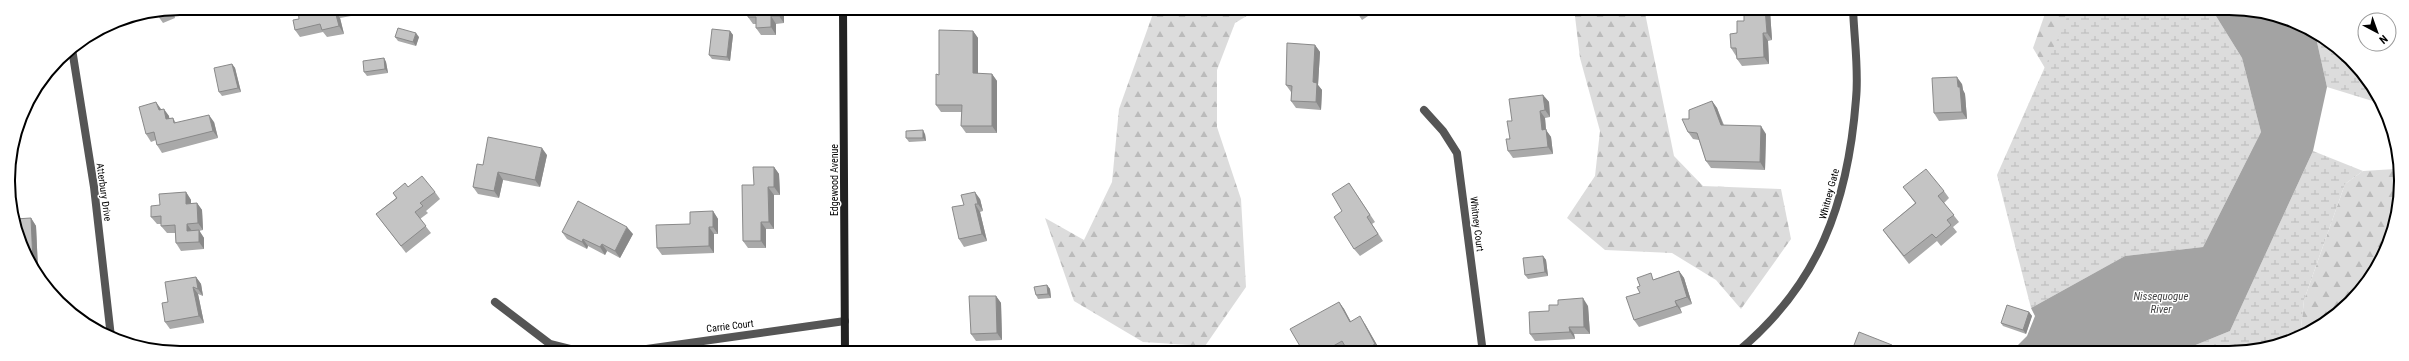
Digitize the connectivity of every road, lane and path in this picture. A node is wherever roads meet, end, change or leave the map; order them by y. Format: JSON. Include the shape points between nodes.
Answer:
{"nodes":[{"id":1,"x":843,"y":15,"type":"edge"},
{"id":2,"x":1853,"y":15,"type":"edge"},
{"id":3,"x":73,"y":55,"type":"edge"},
{"id":4,"x":1424,"y":110,"type":"dead end"},
{"id":5,"x":495,"y":302,"type":"dead end"},
{"id":6,"x":845,"y":321,"type":"junction"},
{"id":7,"x":110,"y":330,"type":"edge"},
{"id":8,"x":558,"y":346,"type":"edge"},
{"id":9,"x":668,"y":346,"type":"edge"},
{"id":10,"x":845,"y":346,"type":"edge"},
{"id":11,"x":1482,"y":346,"type":"edge"},
{"id":12,"x":1745,"y":346,"type":"edge"}],
"edges":[{"from":1,"to":6,"type":"main road","name":"Edgewood Avenue"},
{"from":2,"to":12,"type":"street","name":"Whitney Gate","via":[[1857,98],[1846,174],[1829,233],[1801,285],[1762,332]]},
{"from":3,"to":7,"type":"street","name":"Atterbury Drive","via":[[94,188]]},
{"from":4,"to":11,"type":"street","name":"Whitney Court","via":[[1443,131],[1457,153]]},
{"from":5,"to":8,"type":"street","via":[[550,344]]},
{"from":6,"to":9,"type":"street","name":"Carrie Court"},
{"from":6,"to":10,"type":"main road","name":"Edgewood Avenue"}]}
